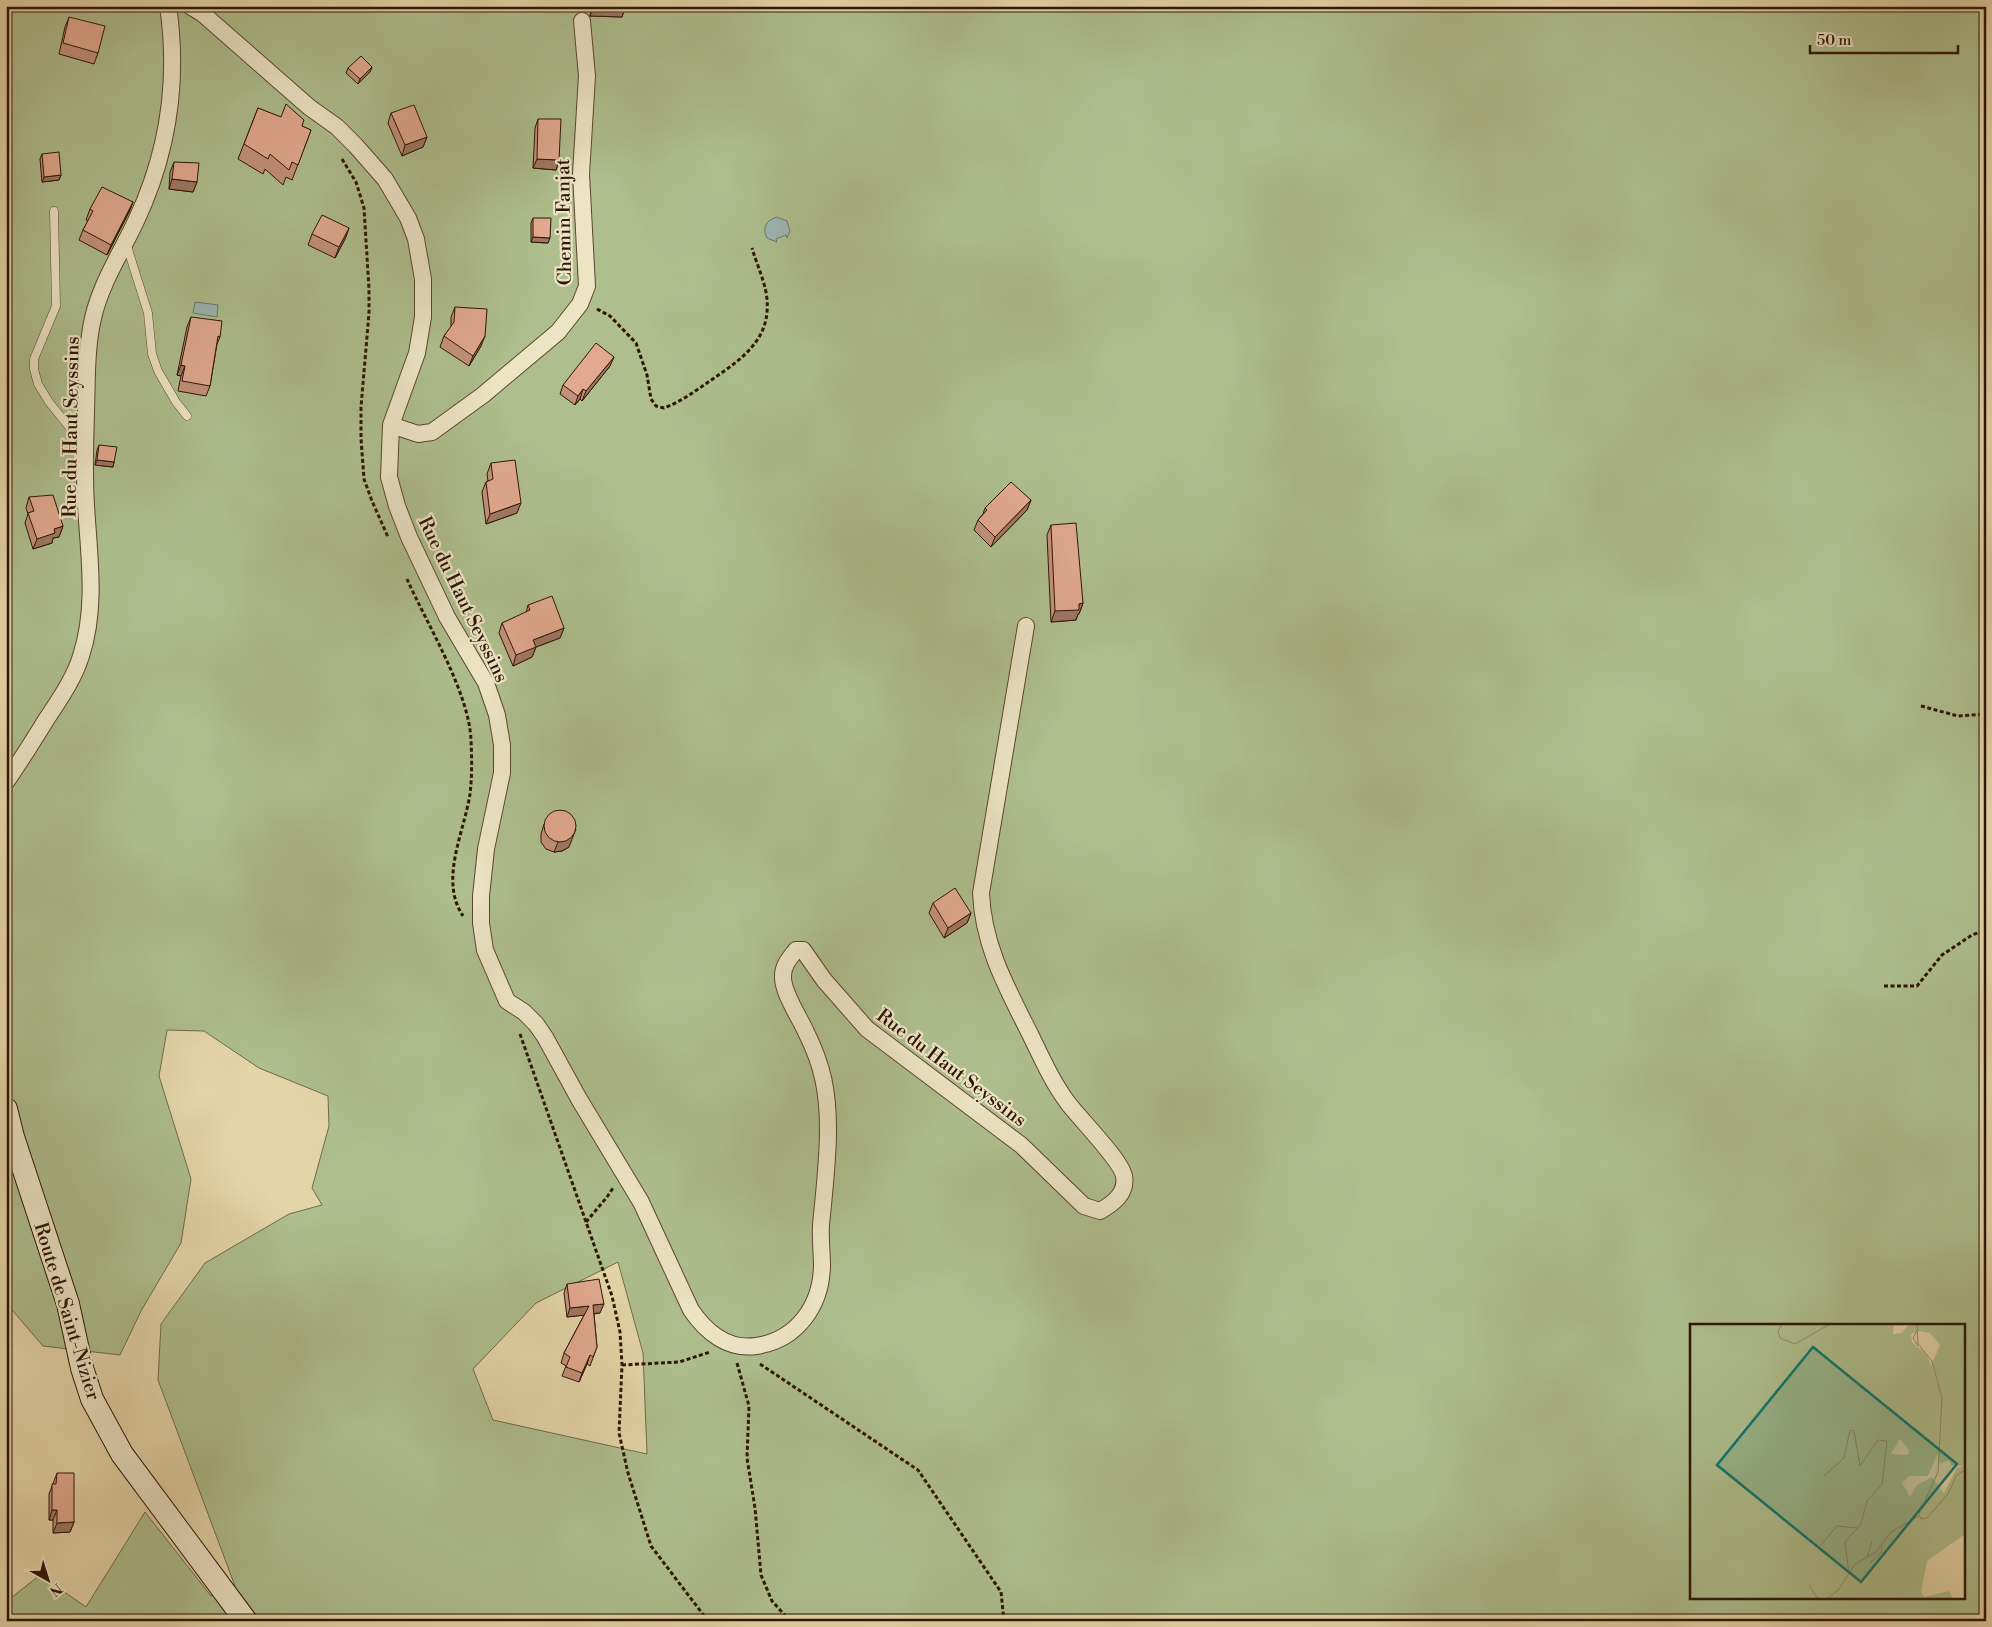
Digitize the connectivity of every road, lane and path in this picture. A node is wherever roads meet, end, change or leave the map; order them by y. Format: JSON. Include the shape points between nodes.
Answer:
{"nodes":[{"id":1,"x":168,"y":6,"type":"edge"},
{"id":2,"x":190,"y":6,"type":"edge"},
{"id":3,"x":582,"y":21,"type":"dead end"},
{"id":4,"x":340,"y":156,"type":"dead end"},
{"id":5,"x":54,"y":211,"type":"dead end"},
{"id":6,"x":126,"y":243,"type":"junction"},
{"id":7,"x":752,"y":248,"type":"dead end"},
{"id":8,"x":577,"y":308,"type":"junction"},
{"id":9,"x":187,"y":416,"type":"dead end"},
{"id":10,"x":391,"y":425,"type":"junction"},
{"id":11,"x":85,"y":447,"type":"junction"},
{"id":12,"x":392,"y":545,"type":"dead end"},
{"id":13,"x":405,"y":575,"type":"dead end"},
{"id":14,"x":1026,"y":626,"type":"dead end"},
{"id":15,"x":1921,"y":706,"type":"dead end"},
{"id":16,"x":1986,"y":714,"type":"edge"},
{"id":17,"x":6,"y":782,"type":"edge"},
{"id":18,"x":454,"y":895,"type":"dead end"},
{"id":19,"x":1986,"y":930,"type":"edge"},
{"id":20,"x":1884,"y":986,"type":"dead end"},
{"id":21,"x":507,"y":1001,"type":"junction"},
{"id":22,"x":6,"y":1109,"type":"edge"},
{"id":23,"x":622,"y":1170,"type":"junction"},
{"id":24,"x":1986,"y":1178,"type":"edge"},
{"id":25,"x":1986,"y":1208,"type":"edge"},
{"id":26,"x":585,"y":1223,"type":"junction"},
{"id":27,"x":732,"y":1346,"type":"junction"},
{"id":28,"x":622,"y":1364,"type":"junction"},
{"id":29,"x":246,"y":1621,"type":"edge"},
{"id":30,"x":708,"y":1621,"type":"edge"},
{"id":31,"x":790,"y":1621,"type":"edge"},
{"id":32,"x":1004,"y":1621,"type":"edge"}],
"edges":[{"from":1,"to":6,"type":"street","name":"Rue du Haut Seyssins","via":[[173,52],[166,135],[148,196]]},
{"from":2,"to":10,"type":"street","name":"Rue du Haut Seyssins","via":[[337,127],[385,179],[408,218],[421,260],[423,317],[417,353]]},
{"from":3,"to":8,"type":"street","name":"Chemin Fanjat","via":[[587,76],[581,174],[587,286]]},
{"from":4,"to":12,"type":"path","via":[[356,182],[364,208],[369,297],[361,407],[364,479]]},
{"from":5,"to":11,"type":"lane","via":[[56,306],[34,359],[34,369],[38,384],[49,402]]},
{"from":6,"to":9,"type":"lane","via":[[148,313],[152,354],[176,402]]},
{"from":6,"to":11,"type":"street","name":"Rue du Haut Seyssins","via":[[102,287],[93,317],[88,349]]},
{"from":7,"to":8,"type":"path","via":[[766,292],[765,323],[759,339],[727,368],[677,403],[664,408],[656,406],[651,399],[636,343],[625,330],[595,308]]},
{"from":8,"to":10,"type":"street","name":"Chemin Fanjat","via":[[558,332],[483,395],[432,432],[418,434]]},
{"from":10,"to":21,"type":"street","name":"Rue du Haut Seyssins","via":[[389,477],[397,506],[446,617],[486,683],[497,715],[502,773],[486,849],[481,923],[485,950]]},
{"from":11,"to":17,"type":"street","name":"Rue du Haut Seyssins","via":[[90,558],[88,630],[81,658],[65,692]]},
{"from":13,"to":18,"type":"path","via":[[449,668],[470,724],[472,775],[455,858]]},
{"from":14,"to":27,"type":"street","name":"Rue du Haut Seyssins","via":[[981,893],[982,916],[1005,986],[1046,1067],[1067,1102],[1116,1161],[1124,1175],[1122,1191],[1114,1203],[1100,1210],[1084,1206],[1021,1145],[867,1029],[824,980],[803,950],[796,950],[786,962],[783,977],[824,1077],[828,1103],[822,1268],[818,1296],[806,1318],[787,1336],[764,1345]]},
{"from":15,"to":16,"type":"path","via":[[1958,716]]},
{"from":19,"to":20,"type":"path","via":[[1972,935],[1942,955],[1918,986]]},
{"from":21,"to":23,"type":"street","via":[[524,1012],[545,1037]]},
{"from":21,"to":26,"type":"path"},
{"from":22,"to":29,"type":"main road","name":"Route de Saint-Nizier","via":[[68,1304],[92,1399],[122,1454]]},
{"from":23,"to":26,"type":"path","via":[[607,1197]]},
{"from":23,"to":27,"type":"street","via":[[654,1228],[691,1310],[700,1324]]},
{"from":24,"to":25,"type":"path"},
{"from":26,"to":28,"type":"path","via":[[612,1296],[620,1332]]},
{"from":27,"to":28,"type":"path","via":[[679,1362]]},
{"from":27,"to":31,"type":"path","via":[[749,1406],[748,1458],[762,1575],[772,1601]]},
{"from":27,"to":32,"type":"path","via":[[918,1470],[1001,1592]]},
{"from":28,"to":30,"type":"path","via":[[619,1433],[651,1546]]}]}
